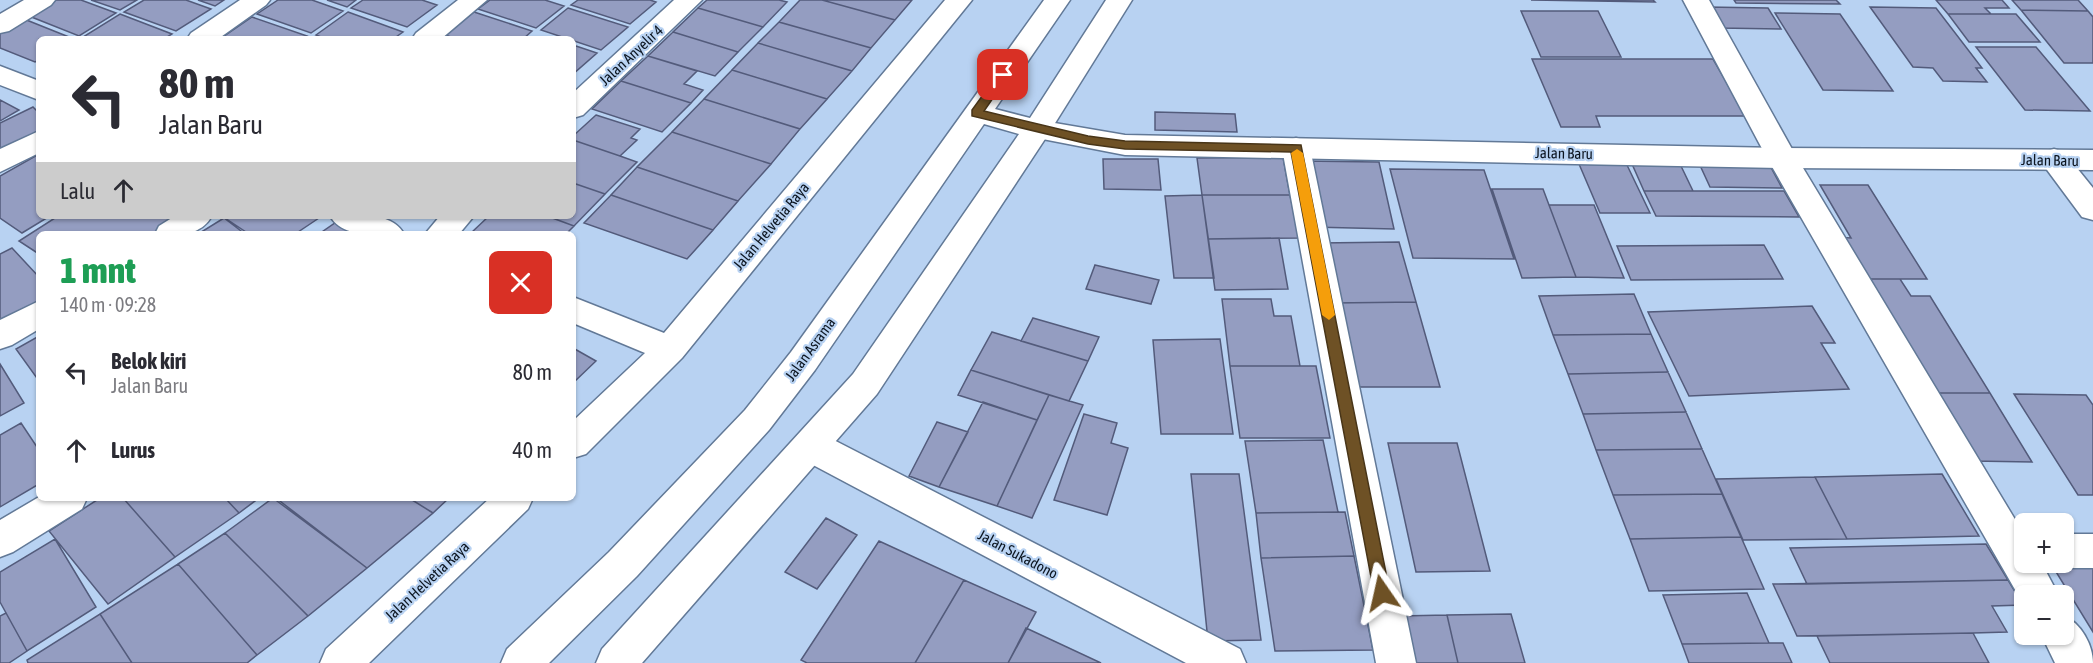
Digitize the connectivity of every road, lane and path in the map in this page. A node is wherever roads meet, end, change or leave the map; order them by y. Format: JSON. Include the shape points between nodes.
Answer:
{"nodes":[{"id":1,"x":42,"y":0,"type":"edge"},
{"id":2,"x":257,"y":0,"type":"edge"},
{"id":3,"x":474,"y":0,"type":"edge"},
{"id":4,"x":689,"y":0,"type":"edge"},
{"id":5,"x":959,"y":0,"type":"edge"},
{"id":6,"x":1058,"y":0,"type":"edge"},
{"id":7,"x":1119,"y":0,"type":"edge"},
{"id":8,"x":1696,"y":0,"type":"edge"},
{"id":9,"x":0,"y":25,"type":"edge"},
{"id":10,"x":204,"y":36,"type":"edge"},
{"id":11,"x":429,"y":36,"type":"edge"},
{"id":12,"x":0,"y":75,"type":"edge"},
{"id":13,"x":36,"y":90,"type":"edge"},
{"id":14,"x":576,"y":106,"type":"edge"},
{"id":15,"x":976,"y":113,"type":"junction"},
{"id":16,"x":1037,"y":129,"type":"junction"},
{"id":17,"x":36,"y":143,"type":"edge"},
{"id":18,"x":1296,"y":148,"type":"junction"},
{"id":19,"x":1782,"y":158,"type":"junction"},
{"id":20,"x":2054,"y":159,"type":"junction"},
{"id":21,"x":2093,"y":160,"type":"edge"},
{"id":22,"x":0,"y":162,"type":"edge"},
{"id":23,"x":2093,"y":209,"type":"edge"},
{"id":24,"x":192,"y":219,"type":"edge"},
{"id":25,"x":352,"y":219,"type":"edge"},
{"id":26,"x":456,"y":219,"type":"edge"},
{"id":27,"x":174,"y":231,"type":"edge"},
{"id":28,"x":381,"y":231,"type":"edge"},
{"id":29,"x":443,"y":231,"type":"edge"},
{"id":30,"x":576,"y":310,"type":"edge"},
{"id":31,"x":36,"y":316,"type":"edge"},
{"id":32,"x":0,"y":336,"type":"edge"},
{"id":33,"x":670,"y":349,"type":"junction"},
{"id":34,"x":576,"y":440,"type":"edge"},
{"id":35,"x":811,"y":446,"type":"junction"},
{"id":36,"x":64,"y":501,"type":"edge"},
{"id":37,"x":512,"y":501,"type":"edge"},
{"id":38,"x":0,"y":540,"type":"edge"},
{"id":39,"x":2014,"y":541,"type":"edge"},
{"id":40,"x":2074,"y":551,"type":"edge"},
{"id":41,"x":2093,"y":551,"type":"edge"},
{"id":42,"x":2067,"y":645,"type":"edge"},
{"id":43,"x":340,"y":663,"type":"edge"},
{"id":44,"x":521,"y":663,"type":"edge"},
{"id":45,"x":616,"y":663,"type":"edge"},
{"id":46,"x":1226,"y":663,"type":"edge"},
{"id":47,"x":1396,"y":663,"type":"edge"},
{"id":48,"x":2077,"y":663,"type":"edge"}],
"edges":[{"from":1,"to":9,"type":"main road"},
{"from":2,"to":10,"type":"main road"},
{"from":3,"to":11,"type":"main road"},
{"from":4,"to":14,"type":"main road","name":"Jalan Anyelir 4"},
{"from":5,"to":33,"type":"main road","name":"Jalan Helvetia Raya"},
{"from":6,"to":15,"type":"main road","name":"Jalan Asrama"},
{"from":7,"to":16,"type":"main road"},
{"from":8,"to":19,"type":"main road"},
{"from":12,"to":13,"type":"main road"},
{"from":15,"to":16,"type":"main road","name":"Jalan Baru"},
{"from":15,"to":44,"type":"main road","name":"Jalan Asrama","via":[[758,420],[623,564]]},
{"from":16,"to":18,"type":"main road","name":"Jalan Baru","via":[[1125,145]]},
{"from":16,"to":35,"type":"main road","via":[[865,384]]},
{"from":17,"to":22,"type":"main road"},
{"from":18,"to":19,"type":"main road","name":"Jalan Baru"},
{"from":18,"to":47,"type":"main road"},
{"from":19,"to":20,"type":"main road","name":"Jalan Baru"},
{"from":19,"to":39,"type":"main road"},
{"from":20,"to":21,"type":"main road","name":"Jalan Baru"},
{"from":20,"to":23,"type":"main road"},
{"from":24,"to":27,"type":"main road"},
{"from":25,"to":28,"type":"main road"},
{"from":26,"to":29,"type":"main road"},
{"from":30,"to":33,"type":"main road"},
{"from":31,"to":32,"type":"main road"},
{"from":33,"to":34,"type":"main road","name":"Jalan Helvetia Raya"},
{"from":35,"to":45,"type":"main road"},
{"from":35,"to":46,"type":"main road","name":"Jalan Sukadono"},
{"from":36,"to":38,"type":"main road"},
{"from":37,"to":43,"type":"main road","name":"Jalan Helvetia Raya"},
{"from":40,"to":41,"type":"main road"},
{"from":42,"to":48,"type":"main road"}]}
